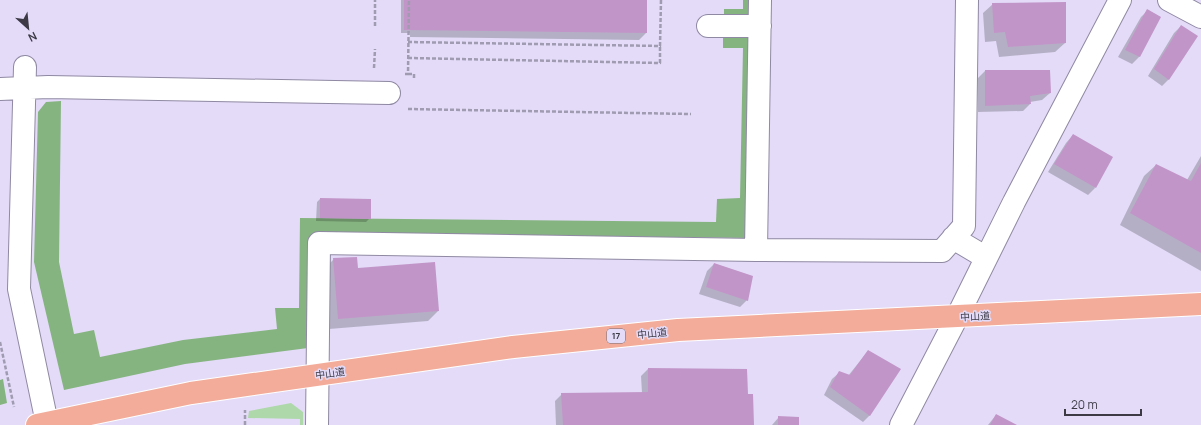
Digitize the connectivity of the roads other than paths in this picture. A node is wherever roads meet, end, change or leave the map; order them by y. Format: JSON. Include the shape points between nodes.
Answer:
{"nodes":[{"id":1,"x":760,"y":0,"type":"edge"},
{"id":2,"x":967,"y":0,"type":"edge"},
{"id":3,"x":1120,"y":0,"type":"edge"},
{"id":4,"x":1169,"y":0,"type":"edge"},
{"id":5,"x":1201,"y":17,"type":"edge"},
{"id":6,"x":708,"y":26,"type":"dead end"},
{"id":7,"x":760,"y":26,"type":"junction"},
{"id":8,"x":25,"y":78,"type":"junction"},
{"id":9,"x":0,"y":89,"type":"edge"},
{"id":10,"x":389,"y":93,"type":"dead end"},
{"id":11,"x":953,"y":238,"type":"junction"},
{"id":12,"x":756,"y":250,"type":"junction"},
{"id":13,"x":985,"y":257,"type":"junction"},
{"id":14,"x":1201,"y":304,"type":"edge"},
{"id":15,"x":957,"y":317,"type":"junction"},
{"id":16,"x":317,"y":374,"type":"junction"},
{"id":17,"x":42,"y":424,"type":"edge"},
{"id":18,"x":317,"y":425,"type":"edge"},
{"id":19,"x":901,"y":425,"type":"edge"}],
"edges":[{"from":1,"to":7,"type":"street"},
{"from":2,"to":11,"type":"street","via":[[964,226]]},
{"from":3,"to":13,"type":"street"},
{"from":4,"to":5,"type":"street"},
{"from":6,"to":7,"type":"street"},
{"from":7,"to":12,"type":"street"},
{"from":8,"to":9,"type":"street"},
{"from":8,"to":10,"type":"street","via":[[48,87]]},
{"from":8,"to":17,"type":"street","via":[[20,289]]},
{"from":11,"to":12,"type":"street","via":[[942,250]]},
{"from":11,"to":13,"type":"street"},
{"from":12,"to":16,"type":"street","via":[[319,244]]},
{"from":13,"to":15,"type":"street"},
{"from":14,"to":15,"type":"highway","name":"中山道","number":"17"},
{"from":15,"to":16,"type":"highway","name":"中山道","number":"17","via":[[678,330],[513,347]]},
{"from":15,"to":19,"type":"street"},
{"from":16,"to":17,"type":"highway","name":"中山道","number":"17","via":[[191,393]]},
{"from":16,"to":18,"type":"street"}]}
